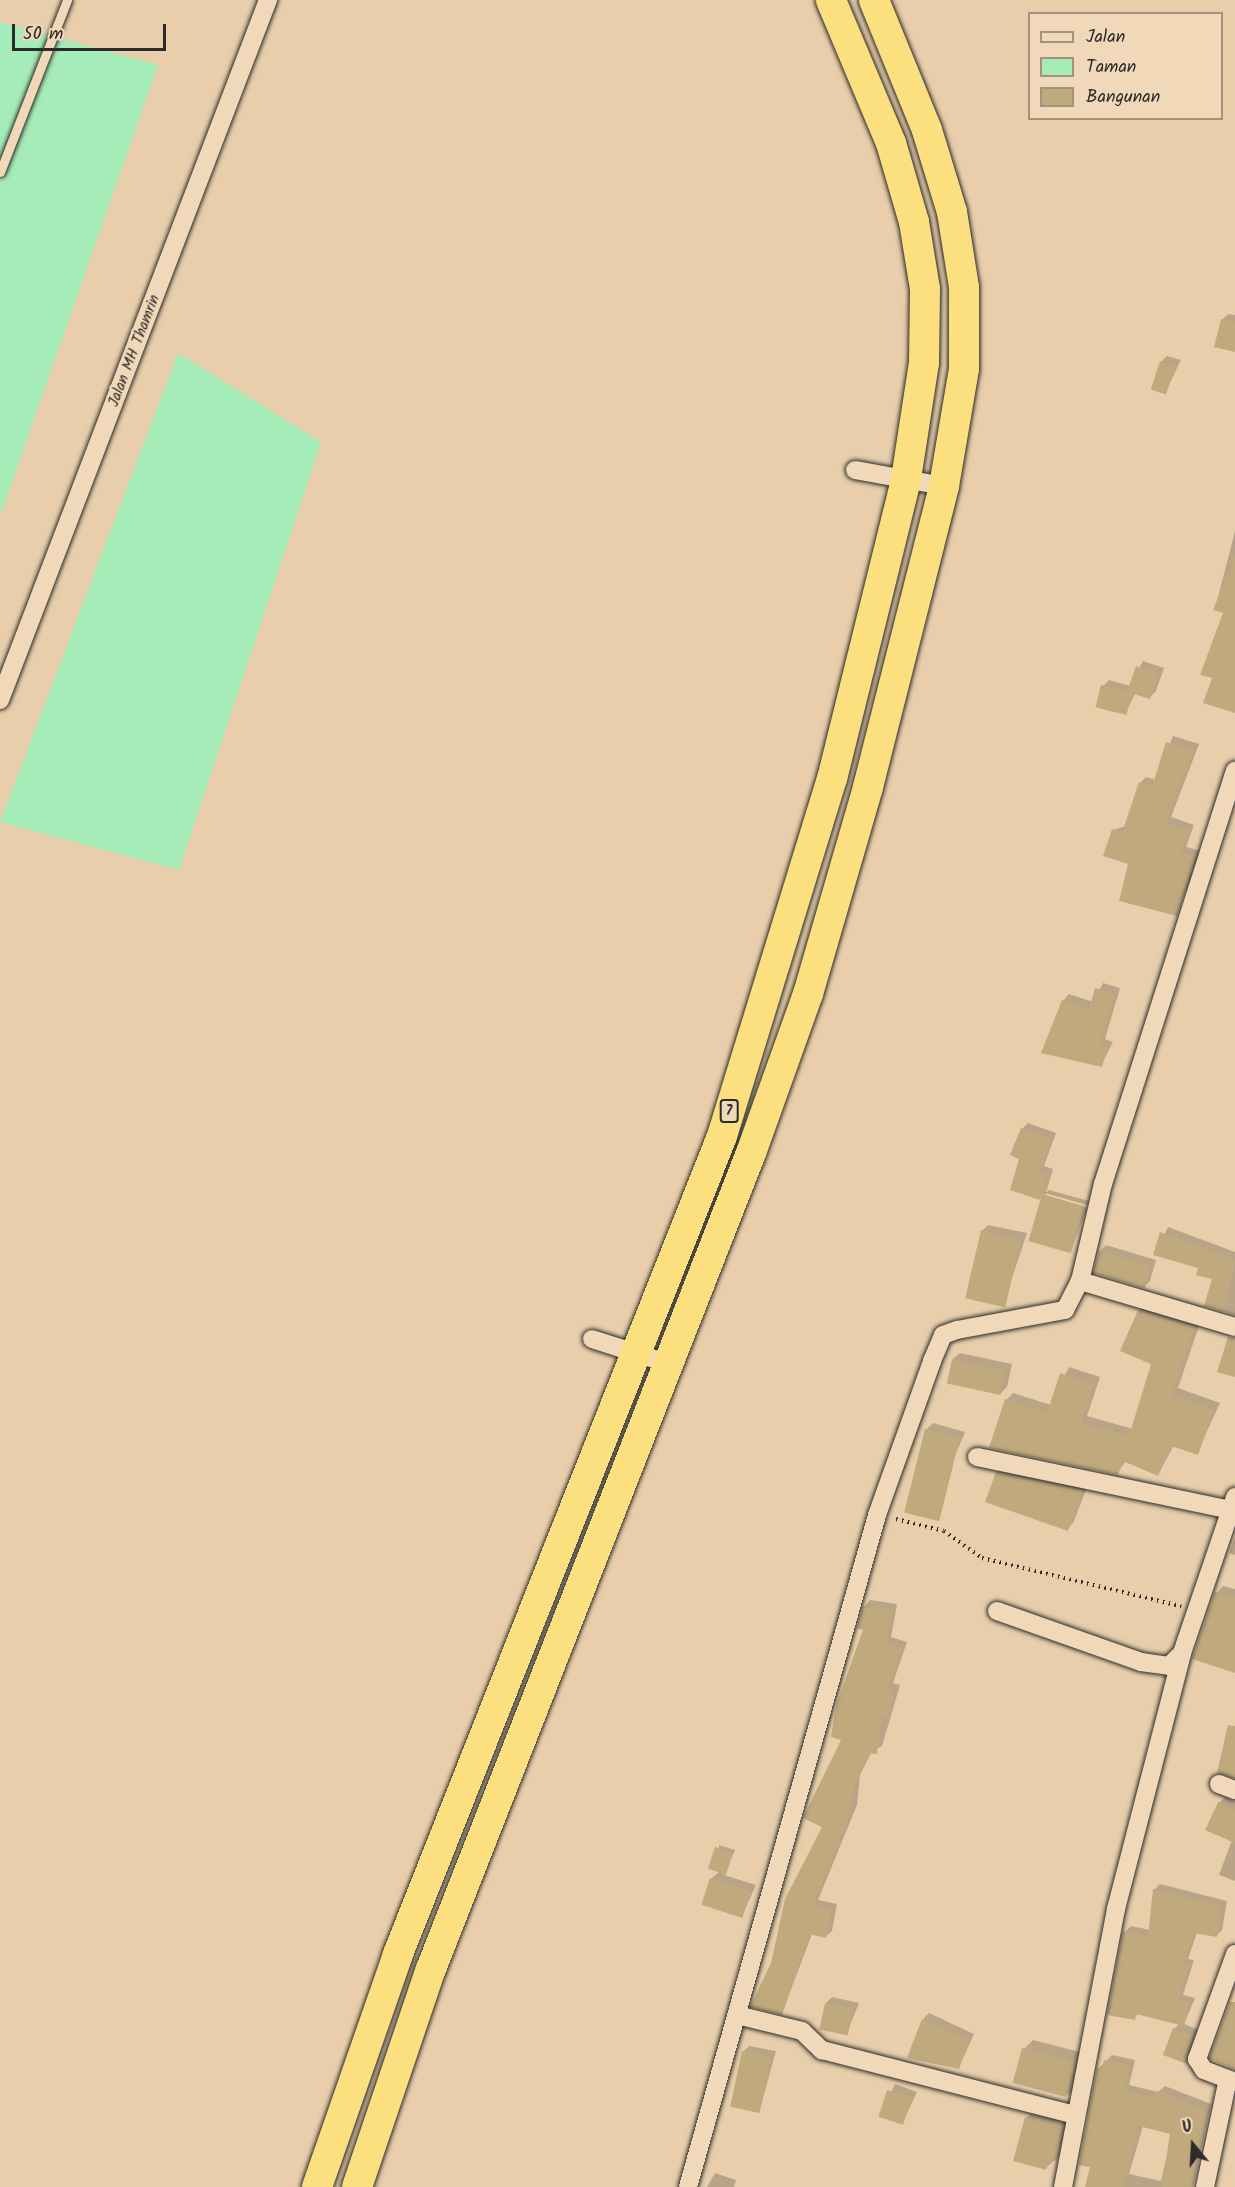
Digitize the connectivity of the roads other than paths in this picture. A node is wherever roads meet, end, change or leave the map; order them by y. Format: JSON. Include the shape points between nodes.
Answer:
{"nodes":[{"id":1,"x":67,"y":0,"type":"edge"},
{"id":2,"x":268,"y":0,"type":"edge"},
{"id":3,"x":831,"y":0,"type":"edge"},
{"id":4,"x":874,"y":0,"type":"edge"},
{"id":5,"x":0,"y":172,"type":"edge"},
{"id":6,"x":855,"y":470,"type":"dead end"},
{"id":7,"x":906,"y":479,"type":"junction"},
{"id":8,"x":944,"y":486,"type":"junction"},
{"id":9,"x":0,"y":700,"type":"edge"},
{"id":10,"x":1235,"y":771,"type":"edge"},
{"id":11,"x":1080,"y":1281,"type":"junction"},
{"id":12,"x":1235,"y":1327,"type":"edge"},
{"id":13,"x":592,"y":1339,"type":"dead end"},
{"id":14,"x":636,"y":1353,"type":"junction"},
{"id":15,"x":670,"y":1364,"type":"junction"},
{"id":16,"x":977,"y":1457,"type":"dead end"},
{"id":17,"x":1233,"y":1504,"type":"edge"},
{"id":18,"x":997,"y":1611,"type":"dead end"},
{"id":19,"x":1182,"y":1653,"type":"junction"},
{"id":20,"x":1235,"y":1954,"type":"edge"},
{"id":21,"x":737,"y":2015,"type":"junction"},
{"id":22,"x":1231,"y":2080,"type":"edge"},
{"id":23,"x":1076,"y":2115,"type":"junction"},
{"id":24,"x":317,"y":2187,"type":"edge"},
{"id":25,"x":357,"y":2187,"type":"edge"},
{"id":26,"x":688,"y":2187,"type":"edge"},
{"id":27,"x":1063,"y":2187,"type":"edge"},
{"id":28,"x":1205,"y":2187,"type":"edge"}],
"edges":[{"from":1,"to":5,"type":"lane"},
{"from":2,"to":9,"type":"street","name":"Jalan MH Thamrin"},
{"from":3,"to":7,"type":"highway","number":"7","via":[[891,143],[914,222],[925,289],[924,363]]},
{"from":4,"to":8,"type":"highway","number":"7","via":[[927,130],[952,212],[964,287],[964,369]]},
{"from":6,"to":7,"type":"street"},
{"from":7,"to":8,"type":"street"},
{"from":7,"to":14,"type":"highway","number":"7","via":[[825,801],[722,1136]]},
{"from":8,"to":15,"type":"highway","number":"7","via":[[868,787],[808,994]]},
{"from":10,"to":11,"type":"street","via":[[1103,1184]]},
{"from":11,"to":12,"type":"street"},
{"from":11,"to":21,"type":"street","via":[[1065,1310],[943,1335],[877,1515]]},
{"from":13,"to":14,"type":"street"},
{"from":14,"to":15,"type":"street"},
{"from":14,"to":24,"type":"highway","number":"7","via":[[398,1954]]},
{"from":15,"to":25,"type":"highway","number":"7","via":[[431,1969]]},
{"from":16,"to":17,"type":"street"},
{"from":17,"to":19,"type":"street"},
{"from":18,"to":19,"type":"street","via":[[1154,1665],[1169,1666]]},
{"from":19,"to":23,"type":"street","via":[[1116,1909]]},
{"from":20,"to":22,"type":"street","via":[[1197,2059],[1204,2070]]},
{"from":21,"to":23,"type":"street","via":[[802,2031],[822,2050]]},
{"from":21,"to":26,"type":"street"},
{"from":22,"to":28,"type":"street"},
{"from":23,"to":27,"type":"street"}]}
